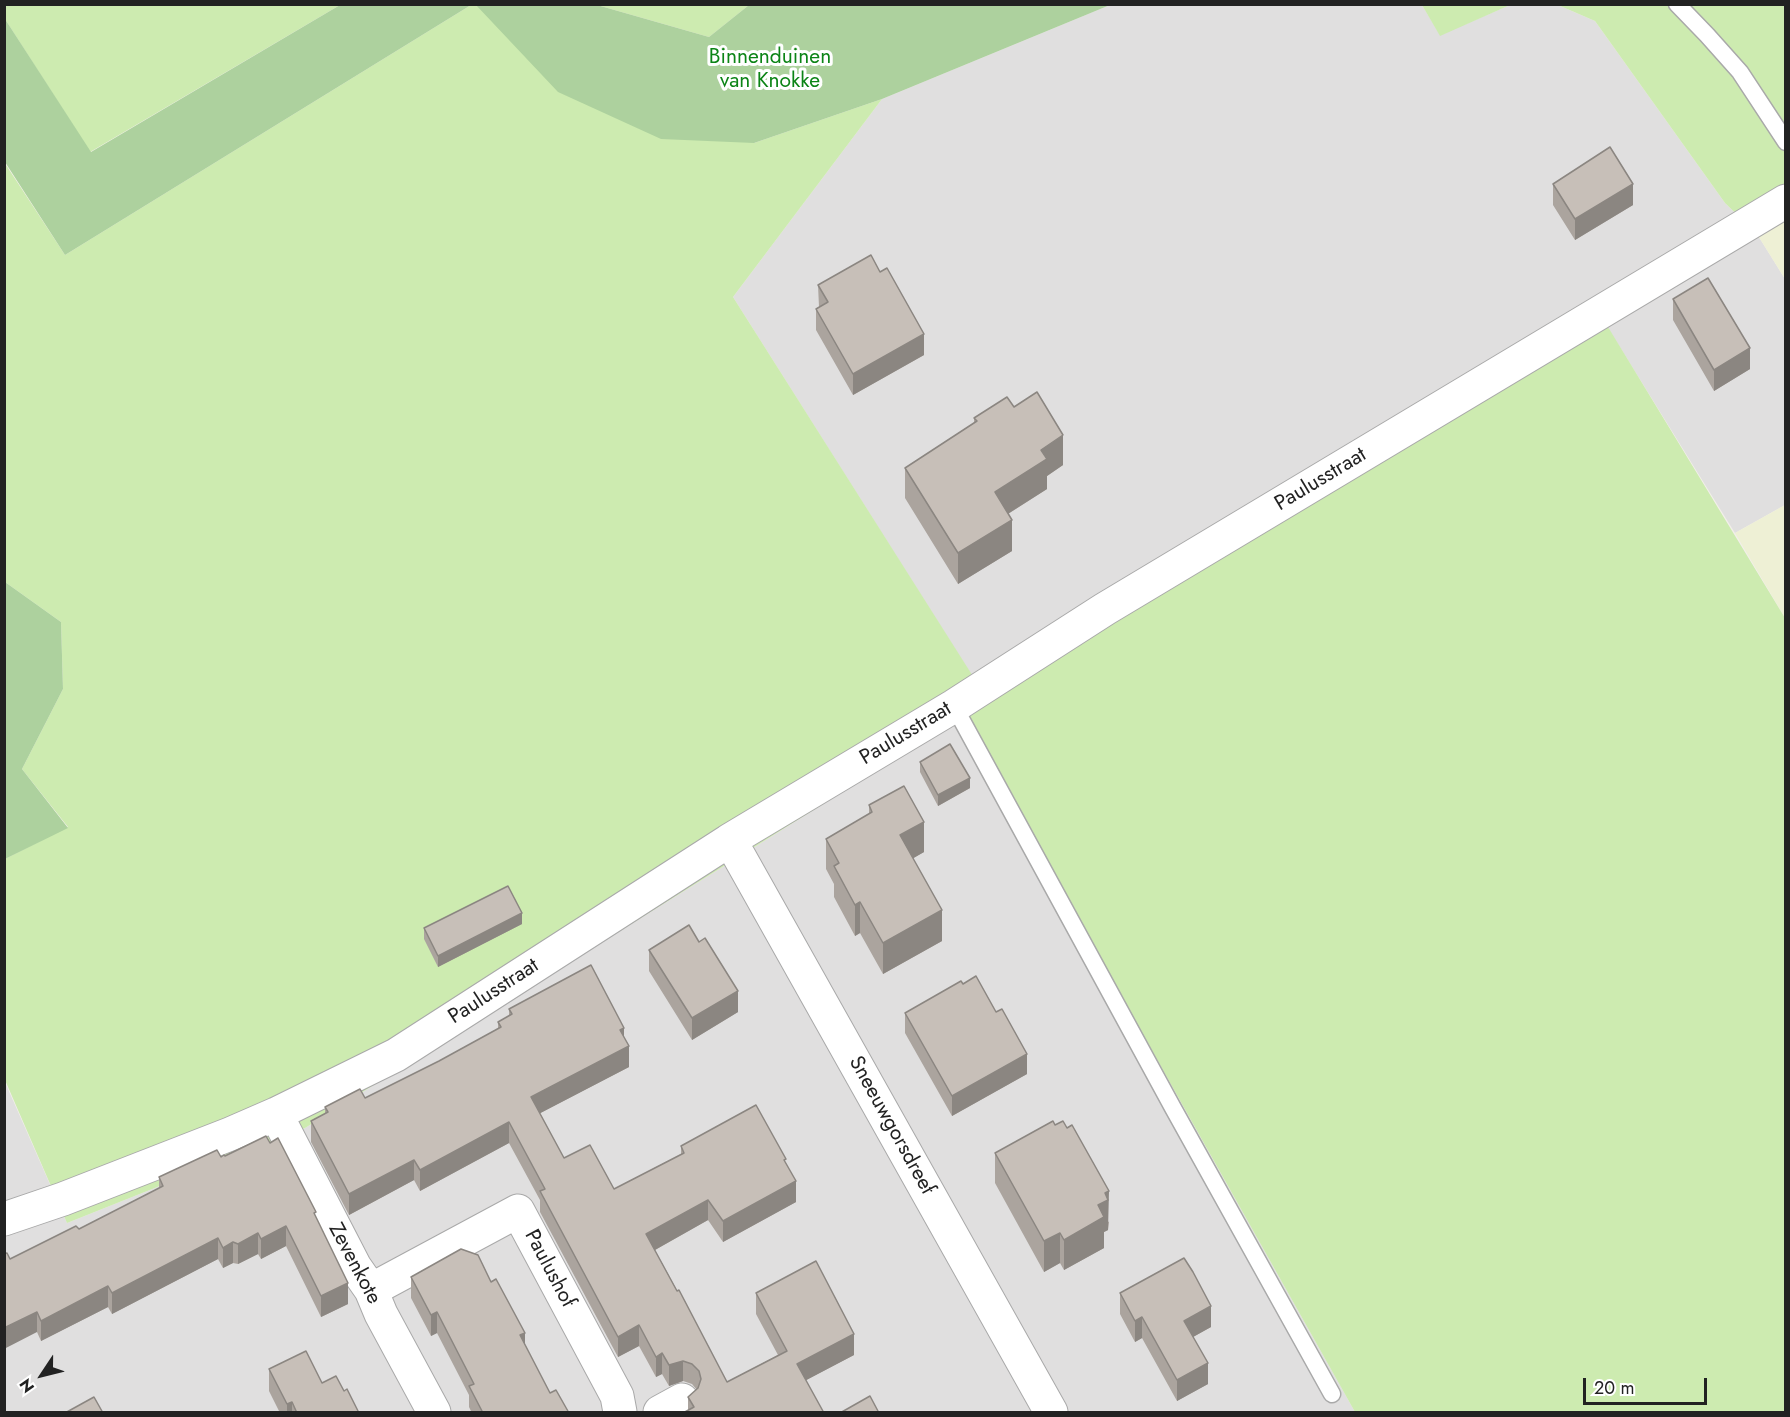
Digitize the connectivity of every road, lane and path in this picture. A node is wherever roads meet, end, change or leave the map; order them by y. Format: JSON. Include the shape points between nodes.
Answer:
{"nodes":[{"id":1,"x":1677,"y":4,"type":"edge"},
{"id":2,"x":1785,"y":142,"type":"edge"},
{"id":3,"x":1785,"y":201,"type":"edge"},
{"id":4,"x":954,"y":706,"type":"junction"},
{"id":5,"x":730,"y":840,"type":"junction"},
{"id":6,"x":276,"y":1114,"type":"junction"},
{"id":7,"x":4,"y":1219,"type":"edge"},
{"id":8,"x":371,"y":1290,"type":"junction"},
{"id":9,"x":1332,"y":1394,"type":"dead end"},
{"id":10,"x":435,"y":1413,"type":"edge"},
{"id":11,"x":620,"y":1413,"type":"edge"},
{"id":12,"x":1052,"y":1413,"type":"edge"}],
"edges":[{"from":1,"to":2,"type":"lane","via":[[1740,72]]},
{"from":3,"to":4,"type":"street","name":"Paulusstraat","via":[[1105,609]]},
{"from":4,"to":5,"type":"street","name":"Paulusstraat"},
{"from":4,"to":9,"type":"lane"},
{"from":5,"to":6,"type":"street","name":"Paulusstraat","via":[[396,1055]]},
{"from":5,"to":12,"type":"street","name":"Sneeuwgorsdreef"},
{"from":6,"to":7,"type":"street","name":"Paulusstraat"},
{"from":6,"to":8,"type":"street","name":"Zevenkote"},
{"from":8,"to":10,"type":"street","name":"Zevenkote"},
{"from":8,"to":11,"type":"street","name":"Paulushof","via":[[518,1211],[617,1396]]}]}
